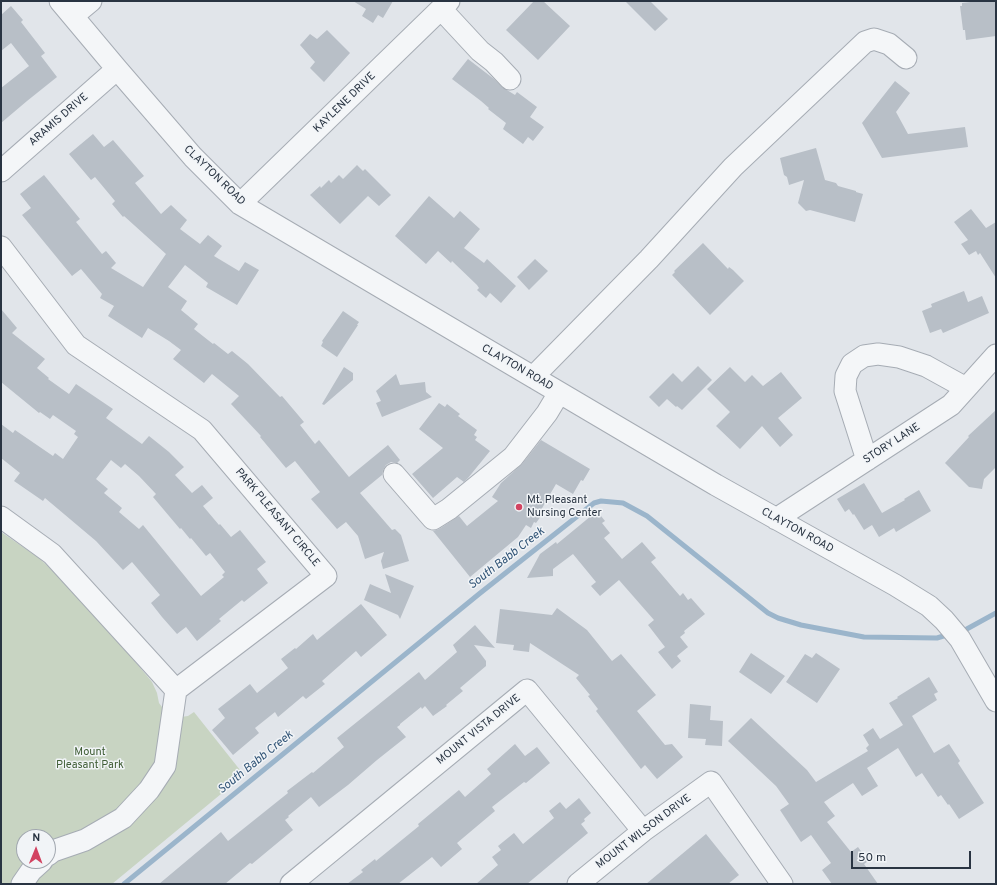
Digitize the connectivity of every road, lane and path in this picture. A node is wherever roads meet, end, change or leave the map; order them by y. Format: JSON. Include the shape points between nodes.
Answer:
{"nodes":[{"id":1,"x":91,"y":1,"type":"edge"},
{"id":2,"x":445,"y":5,"type":"edge"},
{"id":3,"x":67,"y":9,"type":"edge"},
{"id":4,"x":906,"y":58,"type":"dead end"},
{"id":5,"x":117,"y":69,"type":"junction"},
{"id":6,"x":510,"y":79,"type":"dead end"},
{"id":7,"x":1,"y":171,"type":"edge"},
{"id":8,"x":240,"y":204,"type":"junction"},
{"id":9,"x":1,"y":247,"type":"edge"},
{"id":10,"x":996,"y":355,"type":"edge"},
{"id":11,"x":533,"y":377,"type":"junction"},
{"id":12,"x":966,"y":388,"type":"junction"},
{"id":13,"x":559,"y":393,"type":"junction"},
{"id":14,"x":867,"y":460,"type":"junction"},
{"id":15,"x":394,"y":474,"type":"dead end"},
{"id":16,"x":1,"y":518,"type":"edge"},
{"id":17,"x":776,"y":519,"type":"junction"},
{"id":18,"x":176,"y":690,"type":"junction"},
{"id":19,"x":996,"y":701,"type":"edge"},
{"id":20,"x":643,"y":831,"type":"junction"},
{"id":21,"x":56,"y":850,"type":"edge"},
{"id":22,"x":33,"y":869,"type":"edge"},
{"id":23,"x":23,"y":884,"type":"edge"},
{"id":24,"x":291,"y":884,"type":"edge"},
{"id":25,"x":578,"y":884,"type":"edge"},
{"id":26,"x":782,"y":884,"type":"edge"}],
"edges":[{"from":1,"to":3,"type":"street"},
{"from":2,"to":6,"type":"street","via":[[480,51]]},
{"from":2,"to":8,"type":"street","name":"KAYLENE DRIVE"},
{"from":3,"to":5,"type":"street","name":"CLAYTON ROAD"},
{"from":4,"to":11,"type":"street","via":[[889,44],[874,39],[865,42],[733,167],[649,259]]},
{"from":5,"to":7,"type":"street","name":"ARAMIS DRIVE"},
{"from":5,"to":8,"type":"street","name":"CLAYTON ROAD","via":[[193,157]]},
{"from":8,"to":11,"type":"street","name":"CLAYTON ROAD"},
{"from":9,"to":18,"type":"street","name":"PARK PLEASANT CIRCLE","via":[[76,345],[202,430],[326,576]]},
{"from":10,"to":12,"type":"street","name":"STORY LANE"},
{"from":11,"to":13,"type":"street","name":"CLAYTON ROAD"},
{"from":12,"to":14,"type":"street","name":"STORY LANE","via":[[951,405]]},
{"from":12,"to":14,"type":"street","via":[[926,366],[899,357],[878,354],[864,356],[852,364],[846,376],[845,391]]},
{"from":13,"to":15,"type":"street","via":[[513,457],[433,519]]},
{"from":13,"to":17,"type":"street","name":"CLAYTON ROAD"},
{"from":14,"to":17,"type":"street","name":"STORY LANE"},
{"from":16,"to":18,"type":"street","via":[[52,554]]},
{"from":17,"to":19,"type":"street","name":"CLAYTON ROAD","via":[[929,606],[960,639]]},
{"from":18,"to":21,"type":"street","via":[[165,766],[149,790],[124,818],[85,840]]},
{"from":20,"to":24,"type":"street","name":"MOUNT VISTA DRIVE","via":[[527,690]]},
{"from":20,"to":25,"type":"street","name":"MOUNT WILSON DRIVE"},
{"from":20,"to":26,"type":"street","name":"MOUNT WILSON DRIVE","via":[[711,782]]},
{"from":22,"to":23,"type":"street"}]}
